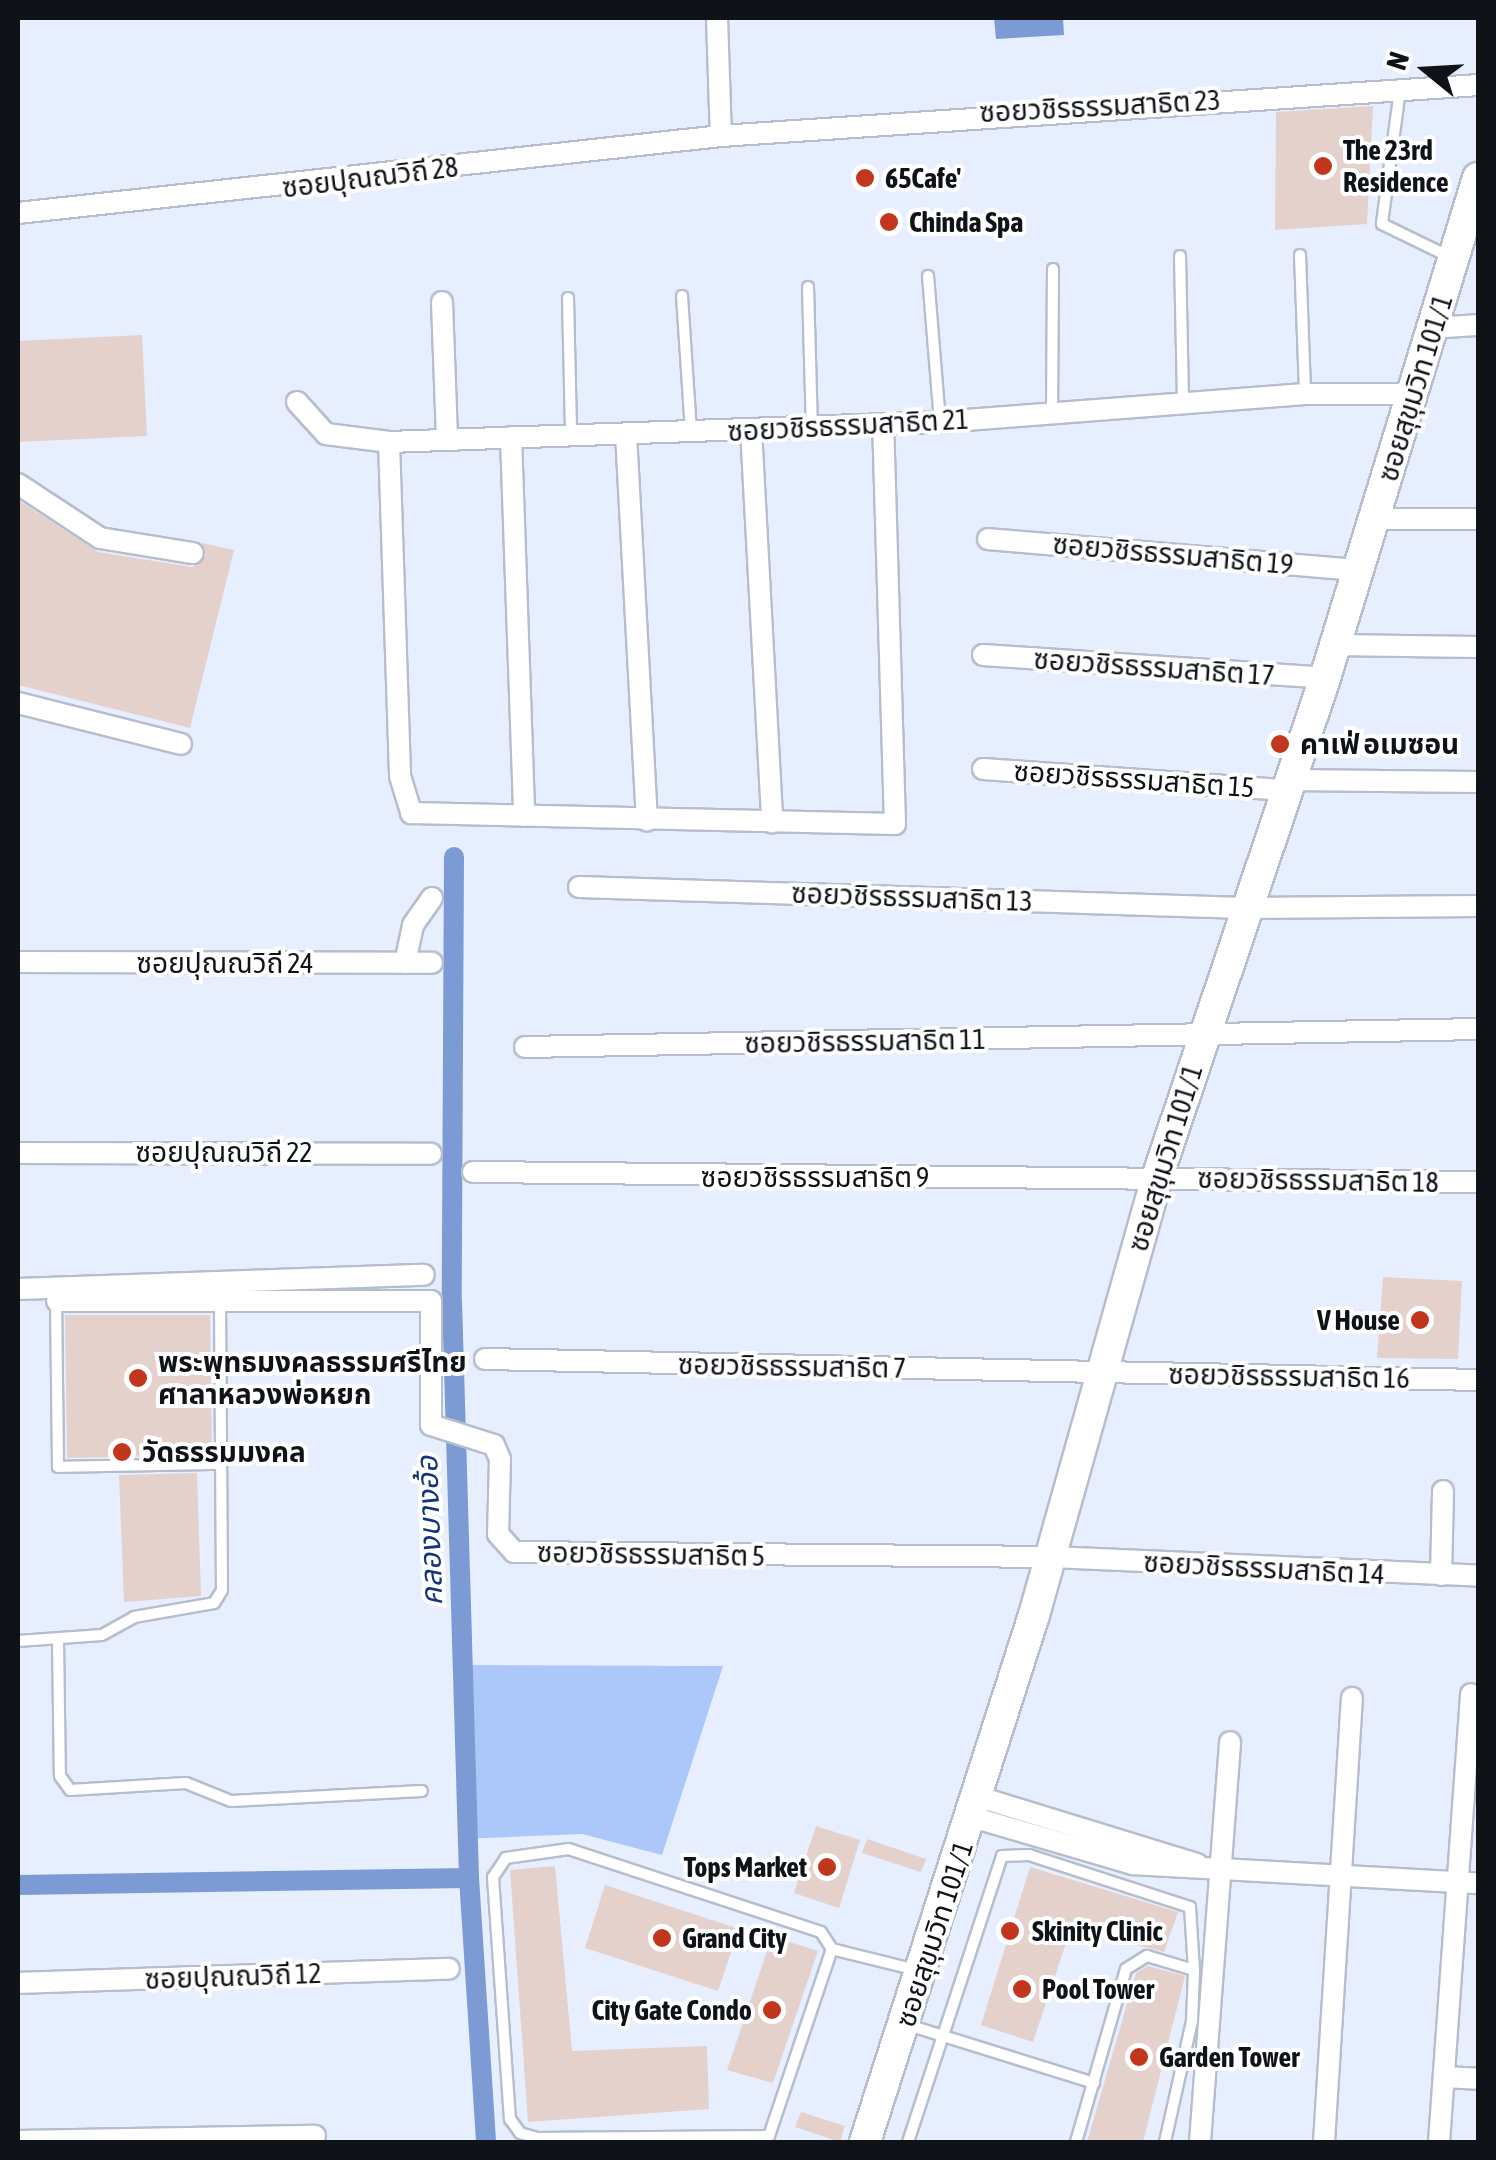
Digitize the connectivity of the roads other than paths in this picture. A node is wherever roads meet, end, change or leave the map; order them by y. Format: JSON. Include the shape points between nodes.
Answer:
{"nodes":[{"id":1,"x":717,"y":18,"type":"edge"},
{"id":2,"x":1478,"y":85,"type":"edge"},
{"id":3,"x":1400,"y":89,"type":"junction"},
{"id":4,"x":721,"y":136,"type":"junction"},
{"id":5,"x":1478,"y":178,"type":"edge"},
{"id":6,"x":18,"y":214,"type":"edge"},
{"id":7,"x":1300,"y":255,"type":"dead end"},
{"id":8,"x":1180,"y":256,"type":"dead end"},
{"id":9,"x":1455,"y":260,"type":"junction"},
{"id":10,"x":1053,"y":270,"type":"dead end"},
{"id":11,"x":928,"y":276,"type":"dead end"},
{"id":12,"x":808,"y":287,"type":"dead end"},
{"id":13,"x":682,"y":296,"type":"dead end"},
{"id":14,"x":568,"y":298,"type":"dead end"},
{"id":15,"x":442,"y":302,"type":"dead end"},
{"id":16,"x":1478,"y":325,"type":"edge"},
{"id":17,"x":1432,"y":328,"type":"junction"},
{"id":18,"x":1305,"y":394,"type":"junction"},
{"id":19,"x":1414,"y":394,"type":"junction"},
{"id":20,"x":297,"y":402,"type":"dead end"},
{"id":21,"x":1183,"y":403,"type":"junction"},
{"id":22,"x":1052,"y":413,"type":"junction"},
{"id":23,"x":940,"y":422,"type":"junction"},
{"id":24,"x":883,"y":424,"type":"junction"},
{"id":25,"x":812,"y":427,"type":"junction"},
{"id":26,"x":751,"y":429,"type":"junction"},
{"id":27,"x":691,"y":432,"type":"junction"},
{"id":28,"x":626,"y":434,"type":"junction"},
{"id":29,"x":571,"y":435,"type":"junction"},
{"id":30,"x":512,"y":437,"type":"junction"},
{"id":31,"x":447,"y":439,"type":"junction"},
{"id":32,"x":389,"y":442,"type":"junction"},
{"id":33,"x":18,"y":484,"type":"edge"},
{"id":34,"x":1374,"y":519,"type":"junction"},
{"id":35,"x":1478,"y":519,"type":"edge"},
{"id":36,"x":988,"y":540,"type":"dead end"},
{"id":37,"x":193,"y":553,"type":"dead end"},
{"id":38,"x":1359,"y":570,"type":"junction"},
{"id":39,"x":1333,"y":645,"type":"junction"},
{"id":40,"x":1478,"y":647,"type":"edge"},
{"id":41,"x":983,"y":655,"type":"dead end"},
{"id":42,"x":1324,"y":678,"type":"junction"},
{"id":43,"x":18,"y":703,"type":"edge"},
{"id":44,"x":181,"y":744,"type":"dead end"},
{"id":45,"x":984,"y":769,"type":"dead end"},
{"id":46,"x":1478,"y":782,"type":"edge"},
{"id":47,"x":1287,"y":785,"type":"junction"},
{"id":48,"x":524,"y":816,"type":"junction"},
{"id":49,"x":647,"y":820,"type":"junction"},
{"id":50,"x":772,"y":822,"type":"junction"},
{"id":51,"x":580,"y":887,"type":"dead end"},
{"id":52,"x":432,"y":898,"type":"dead end"},
{"id":53,"x":1478,"y":906,"type":"edge"},
{"id":54,"x":1245,"y":908,"type":"junction"},
{"id":55,"x":18,"y":962,"type":"edge"},
{"id":56,"x":405,"y":963,"type":"junction"},
{"id":57,"x":432,"y":963,"type":"dead end"},
{"id":58,"x":1478,"y":1030,"type":"edge"},
{"id":59,"x":1204,"y":1031,"type":"junction"},
{"id":60,"x":525,"y":1047,"type":"dead end"},
{"id":61,"x":18,"y":1154,"type":"edge"},
{"id":62,"x":431,"y":1154,"type":"dead end"},
{"id":63,"x":473,"y":1172,"type":"dead end"},
{"id":64,"x":1157,"y":1178,"type":"junction"},
{"id":65,"x":1478,"y":1182,"type":"edge"},
{"id":66,"x":424,"y":1275,"type":"dead end"},
{"id":67,"x":18,"y":1289,"type":"edge"},
{"id":68,"x":54,"y":1294,"type":"junction"},
{"id":69,"x":220,"y":1300,"type":"junction"},
{"id":70,"x":485,"y":1360,"type":"dead end"},
{"id":71,"x":1099,"y":1372,"type":"junction"},
{"id":72,"x":1478,"y":1380,"type":"edge"},
{"id":73,"x":219,"y":1464,"type":"junction"},
{"id":74,"x":1443,"y":1490,"type":"dead end"},
{"id":75,"x":1050,"y":1557,"type":"junction"},
{"id":76,"x":1442,"y":1575,"type":"junction"},
{"id":77,"x":1478,"y":1576,"type":"edge"},
{"id":78,"x":58,"y":1640,"type":"junction"},
{"id":79,"x":18,"y":1642,"type":"edge"},
{"id":80,"x":1471,"y":1694,"type":"dead end"},
{"id":81,"x":1352,"y":1698,"type":"dead end"},
{"id":82,"x":1230,"y":1742,"type":"dead end"},
{"id":83,"x":422,"y":1791,"type":"dead end"},
{"id":84,"x":975,"y":1807,"type":"junction"},
{"id":85,"x":1222,"y":1874,"type":"junction"},
{"id":86,"x":1341,"y":1874,"type":"junction"},
{"id":87,"x":1468,"y":1882,"type":"edge"},
{"id":88,"x":832,"y":1949,"type":"junction"},
{"id":89,"x":449,"y":1969,"type":"dead end"},
{"id":90,"x":1194,"y":1970,"type":"junction"},
{"id":91,"x":922,"y":1971,"type":"junction"},
{"id":92,"x":18,"y":1983,"type":"edge"},
{"id":93,"x":905,"y":2024,"type":"junction"},
{"id":94,"x":942,"y":2036,"type":"junction"},
{"id":95,"x":1444,"y":2077,"type":"junction"},
{"id":96,"x":1478,"y":2079,"type":"edge"},
{"id":97,"x":1094,"y":2082,"type":"junction"},
{"id":98,"x":315,"y":2136,"type":"dead end"},
{"id":99,"x":18,"y":2141,"type":"edge"},
{"id":100,"x":865,"y":2142,"type":"edge"},
{"id":101,"x":908,"y":2142,"type":"edge"},
{"id":102,"x":1076,"y":2142,"type":"edge"},
{"id":103,"x":1165,"y":2142,"type":"edge"},
{"id":104,"x":1200,"y":2142,"type":"edge"},
{"id":105,"x":1324,"y":2142,"type":"edge"},
{"id":106,"x":1439,"y":2142,"type":"edge"}],
"edges":[{"from":1,"to":4,"type":"street"},
{"from":2,"to":3,"type":"street","name":"ซอยวชิรธรรมสาธิต 23"},
{"from":3,"to":4,"type":"street","name":"ซอยวชิรธรรมสาธิต 23"},
{"from":3,"to":9,"type":"lane","via":[[1382,224]]},
{"from":4,"to":6,"type":"street","name":"ซอยปุณณวิถี 28"},
{"from":5,"to":9,"type":"street","name":"ซอยสุขุมวิท 101/1"},
{"from":7,"to":18,"type":"lane"},
{"from":8,"to":21,"type":"lane"},
{"from":9,"to":17,"type":"street","name":"ซอยสุขุมวิท 101/1"},
{"from":10,"to":22,"type":"lane"},
{"from":11,"to":23,"type":"lane"},
{"from":12,"to":25,"type":"lane"},
{"from":13,"to":27,"type":"lane"},
{"from":14,"to":29,"type":"lane"},
{"from":15,"to":31,"type":"street"},
{"from":16,"to":17,"type":"street"},
{"from":17,"to":19,"type":"street","name":"ซอยสุขุมวิท 101/1"},
{"from":18,"to":19,"type":"street","name":"ซอยวชิรธรรมสาธิต 21"},
{"from":18,"to":21,"type":"street","name":"ซอยวชิรธรรมสาธิต 21"},
{"from":19,"to":34,"type":"street","name":"ซอยสุขุมวิท 101/1"},
{"from":20,"to":32,"type":"street","name":"ซอยวชิรธรรมสาธิต 21","via":[[326,434]]},
{"from":21,"to":22,"type":"street","name":"ซอยวชิรธรรมสาธิต 21"},
{"from":22,"to":23,"type":"street","name":"ซอยวชิรธรรมสาธิต 21"},
{"from":23,"to":24,"type":"street","name":"ซอยวชิรธรรมสาธิต 21"},
{"from":24,"to":25,"type":"street","name":"ซอยวชิรธรรมสาธิต 21"},
{"from":24,"to":50,"type":"street","via":[[900,817],[895,824]]},
{"from":25,"to":26,"type":"street","name":"ซอยวชิรธรรมสาธิต 21"},
{"from":26,"to":27,"type":"street","name":"ซอยวชิรธรรมสาธิต 21"},
{"from":26,"to":50,"type":"street"},
{"from":27,"to":28,"type":"street","name":"ซอยวชิรธรรมสาธิต 21"},
{"from":28,"to":29,"type":"street","name":"ซอยวชิรธรรมสาธิต 21"},
{"from":28,"to":49,"type":"street"},
{"from":29,"to":30,"type":"street","name":"ซอยวชิรธรรมสาธิต 21"},
{"from":30,"to":31,"type":"street","name":"ซอยวชิรธรรมสาธิต 21"},
{"from":30,"to":48,"type":"street"},
{"from":31,"to":32,"type":"street","name":"ซอยวชิรธรรมสาธิต 21"},
{"from":32,"to":48,"type":"street","via":[[405,808],[422,815]]},
{"from":33,"to":37,"type":"street","via":[[100,538]]},
{"from":34,"to":35,"type":"street"},
{"from":34,"to":38,"type":"street","name":"ซอยสุขุมวิท 101/1"},
{"from":36,"to":38,"type":"street","name":"ซอยวชิรธรรมสาธิต 19"},
{"from":38,"to":39,"type":"street","name":"ซอยสุขุมวิท 101/1"},
{"from":39,"to":40,"type":"street"},
{"from":39,"to":42,"type":"street","name":"ซอยสุขุมวิท 101/1"},
{"from":41,"to":42,"type":"street","name":"ซอยวชิรธรรมสาธิต 17"},
{"from":42,"to":47,"type":"street","name":"ซอยสุขุมวิท 101/1"},
{"from":43,"to":44,"type":"street"},
{"from":45,"to":47,"type":"street","name":"ซอยวชิรธรรมสาธิต 15"},
{"from":46,"to":47,"type":"street","name":"ซอยวชิรธรรมสาธิต 15"},
{"from":47,"to":54,"type":"street","name":"ซอยสุขุมวิท 101/1"},
{"from":48,"to":49,"type":"street"},
{"from":49,"to":50,"type":"street"},
{"from":51,"to":54,"type":"street","name":"ซอยวชิรธรรมสาธิต 13"},
{"from":52,"to":56,"type":"street","via":[[412,925]]},
{"from":53,"to":54,"type":"street","name":"ซอยวชิรธรรมสาธิต 13"},
{"from":54,"to":59,"type":"street","name":"ซอยสุขุมวิท 101/1"},
{"from":55,"to":56,"type":"street","name":"ซอยปุณณวิถี 24"},
{"from":56,"to":57,"type":"street","name":"ซอยปุณณวิถี 24"},
{"from":58,"to":59,"type":"street","name":"ซอยวชิรธรรมสาธิต 11"},
{"from":59,"to":60,"type":"street","name":"ซอยวชิรธรรมสาธิต 11"},
{"from":59,"to":64,"type":"street","name":"ซอยสุขุมวิท 101/1"},
{"from":61,"to":62,"type":"street","name":"ซอยปุณณวิถี 22"},
{"from":63,"to":64,"type":"street","name":"ซอยวชิรธรรมสาธิต 9"},
{"from":64,"to":65,"type":"street","name":"ซอยวชิรธรรมสาธิต 18"},
{"from":64,"to":71,"type":"street","name":"ซอยสุขุมวิท 101/1"},
{"from":66,"to":68,"type":"street"},
{"from":67,"to":68,"type":"street"},
{"from":68,"to":69,"type":"street","name":"ซอยวชิรธรรมสาธิต 5"},
{"from":68,"to":73,"type":"lane","via":[[58,1467]]},
{"from":69,"to":73,"type":"lane"},
{"from":69,"to":75,"type":"street","name":"ซอยวชิรธรรมสาธิต 5","via":[[430,1301],[431,1425],[494,1445],[500,1459],[498,1534],[514,1552]]},
{"from":70,"to":71,"type":"street","name":"ซอยวชิรธรรมสาธิต 7"},
{"from":71,"to":72,"type":"street","name":"ซอยวชิรธรรมสาธิต 16"},
{"from":71,"to":75,"type":"street","name":"ซอยสุขุมวิท 101/1"},
{"from":73,"to":78,"type":"lane","via":[[222,1590],[214,1602]]},
{"from":74,"to":76,"type":"street"},
{"from":75,"to":76,"type":"street","name":"ซอยวชิรธรรมสาธิต 14"},
{"from":75,"to":84,"type":"street","name":"ซอยสุขุมวิท 101/1"},
{"from":76,"to":77,"type":"street","name":"ซอยวชิรธรรมสาธิต 14"},
{"from":78,"to":79,"type":"lane"},
{"from":78,"to":83,"type":"lane","via":[[60,1776],[70,1790],[186,1783],[231,1801]]},
{"from":80,"to":87,"type":"street"},
{"from":81,"to":86,"type":"street"},
{"from":82,"to":85,"type":"street"},
{"from":84,"to":85,"type":"street","via":[[1133,1864]]},
{"from":84,"to":91,"type":"street","name":"ซอยสุขุมวิท 101/1"},
{"from":85,"to":86,"type":"street"},
{"from":85,"to":104,"type":"street"},
{"from":86,"to":87,"type":"street"},
{"from":86,"to":105,"type":"street"},
{"from":87,"to":95,"type":"street"},
{"from":88,"to":88,"type":"lane","via":[[770,2136],[538,2138],[510,2119],[493,1877],[506,1858],[569,1848],[821,1932]]},
{"from":88,"to":91,"type":"lane"},
{"from":89,"to":92,"type":"street","name":"ซอยปุณณวิถี 12"},
{"from":90,"to":94,"type":"lane","via":[[1190,1908],[1029,1855],[1002,1856]]},
{"from":90,"to":97,"type":"lane","via":[[1148,1956],[1126,1969]]},
{"from":90,"to":103,"type":"lane","via":[[1192,2021]]},
{"from":91,"to":93,"type":"street","name":"ซอยสุขุมวิท 101/1"},
{"from":93,"to":94,"type":"lane"},
{"from":93,"to":100,"type":"street","name":"ซอยสุขุมวิท 101/1"},
{"from":94,"to":97,"type":"lane"},
{"from":94,"to":101,"type":"lane"},
{"from":95,"to":96,"type":"street"},
{"from":95,"to":106,"type":"street"},
{"from":97,"to":102,"type":"lane"},
{"from":98,"to":99,"type":"street"}]}
